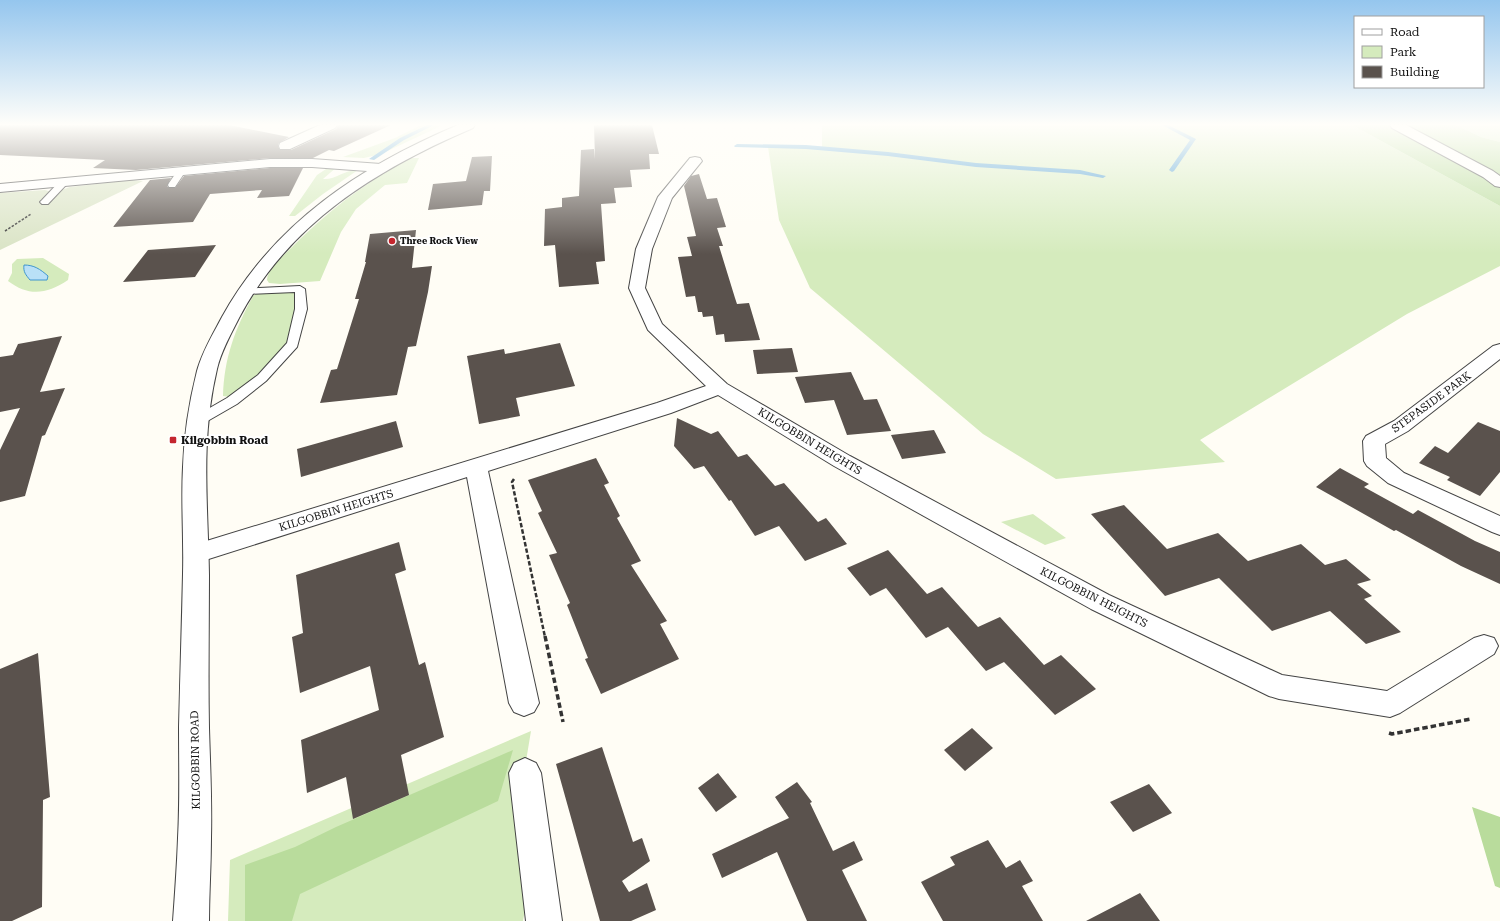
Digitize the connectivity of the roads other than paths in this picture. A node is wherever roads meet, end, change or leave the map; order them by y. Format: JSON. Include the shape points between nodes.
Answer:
{"nodes":[{"id":1,"x":226,"y":168,"type":"edge"},
{"id":2,"x":381,"y":168,"type":"edge"},
{"id":3,"x":689,"y":168,"type":"edge"},
{"id":4,"x":1477,"y":168,"type":"edge"},
{"id":5,"x":181,"y":172,"type":"junction"},
{"id":6,"x":63,"y":183,"type":"junction"},
{"id":7,"x":1500,"y":183,"type":"edge"},
{"id":8,"x":172,"y":185,"type":"dead end"},
{"id":9,"x":0,"y":188,"type":"edge"},
{"id":10,"x":45,"y":202,"type":"road end"},
{"id":11,"x":245,"y":291,"type":"junction"},
{"id":12,"x":1495,"y":361,"type":"edge"},
{"id":13,"x":720,"y":388,"type":"junction"},
{"id":14,"x":199,"y":420,"type":"junction"},
{"id":15,"x":476,"y":466,"type":"junction"},
{"id":16,"x":1500,"y":526,"type":"edge"},
{"id":17,"x":196,"y":554,"type":"junction"},
{"id":18,"x":1484,"y":646,"type":"dead end"},
{"id":19,"x":524,"y":703,"type":"dead end"},
{"id":20,"x":525,"y":773,"type":"dead end"},
{"id":21,"x":191,"y":921,"type":"edge"},
{"id":22,"x":544,"y":921,"type":"edge"}],
"edges":[{"from":1,"to":5,"type":"street"},
{"from":2,"to":11,"type":"street","name":"KILGOBBIN ROAD","via":[[338,197],[293,234]]},
{"from":3,"to":13,"type":"street","name":"KILGOBBIN HEIGHTS","via":[[665,197],[644,249],[637,288],[654,326]]},
{"from":4,"to":7,"type":"street"},
{"from":5,"to":6,"type":"street"},
{"from":5,"to":8,"type":"lane"},
{"from":6,"to":9,"type":"street"},
{"from":6,"to":10,"type":"lane"},
{"from":11,"to":14,"type":"street","name":"KILGOBBIN ROAD","via":[[233,310],[207,368]]},
{"from":11,"to":14,"type":"lane","via":[[300,289],[302,309],[293,344],[262,378],[232,401]]},
{"from":12,"to":16,"type":"street","name":"STEPASIDE PARK","via":[[1401,426],[1374,441],[1375,461],[1396,478]]},
{"from":13,"to":15,"type":"street","name":"KILGOBBIN HEIGHTS"},
{"from":13,"to":18,"type":"street","name":"KILGOBBIN HEIGHTS","via":[[842,461],[1100,602],[1279,687],[1390,704]]},
{"from":14,"to":17,"type":"street","name":"KILGOBBIN ROAD","via":[[194,466]]},
{"from":15,"to":17,"type":"street","name":"KILGOBBIN HEIGHTS"},
{"from":15,"to":19,"type":"street"},
{"from":17,"to":21,"type":"street","name":"KILGOBBIN ROAD","via":[[195,824]]},
{"from":20,"to":22,"type":"street"}]}
